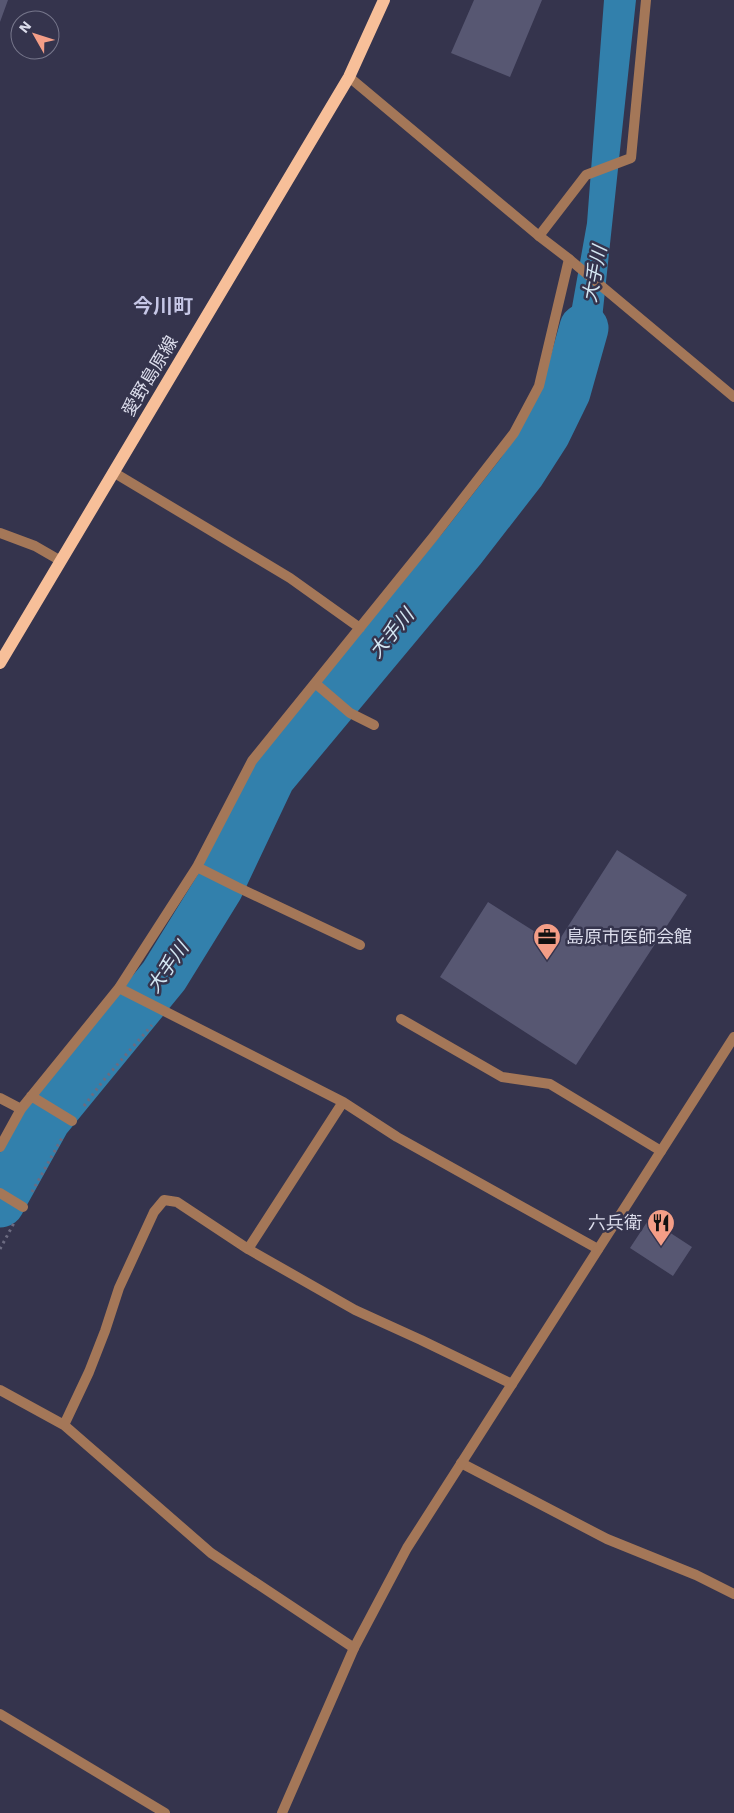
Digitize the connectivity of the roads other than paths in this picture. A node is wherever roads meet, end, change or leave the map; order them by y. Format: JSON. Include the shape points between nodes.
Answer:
{"nodes":[{"id":1,"x":384,"y":0,"type":"edge"},
{"id":2,"x":646,"y":0,"type":"edge"},
{"id":3,"x":349,"y":77,"type":"junction"},
{"id":4,"x":539,"y":236,"type":"junction"},
{"id":5,"x":572,"y":261,"type":"junction"},
{"id":6,"x":734,"y":397,"type":"edge"},
{"id":7,"x":112,"y":472,"type":"junction"},
{"id":8,"x":0,"y":533,"type":"edge"},
{"id":9,"x":61,"y":561,"type":"junction"},
{"id":10,"x":360,"y":628,"type":"junction"},
{"id":11,"x":0,"y":663,"type":"edge"},
{"id":12,"x":318,"y":686,"type":"junction"},
{"id":13,"x":374,"y":726,"type":"dead end"},
{"id":14,"x":201,"y":869,"type":"junction"},
{"id":15,"x":360,"y":945,"type":"dead end"},
{"id":16,"x":119,"y":988,"type":"junction"},
{"id":17,"x":400,"y":1019,"type":"dead end"},
{"id":18,"x":734,"y":1037,"type":"edge"},
{"id":19,"x":33,"y":1097,"type":"junction"},
{"id":20,"x":0,"y":1098,"type":"edge"},
{"id":21,"x":343,"y":1102,"type":"junction"},
{"id":22,"x":20,"y":1109,"type":"junction"},
{"id":23,"x":70,"y":1120,"type":"road end"},
{"id":24,"x":0,"y":1147,"type":"edge"},
{"id":25,"x":661,"y":1151,"type":"junction"},
{"id":26,"x":0,"y":1193,"type":"edge"},
{"id":27,"x":20,"y":1206,"type":"road end"},
{"id":28,"x":248,"y":1249,"type":"junction"},
{"id":29,"x":598,"y":1249,"type":"junction"},
{"id":30,"x":512,"y":1384,"type":"junction"},
{"id":31,"x":0,"y":1390,"type":"edge"},
{"id":32,"x":64,"y":1425,"type":"junction"},
{"id":33,"x":461,"y":1463,"type":"junction"},
{"id":34,"x":734,"y":1594,"type":"edge"},
{"id":35,"x":354,"y":1648,"type":"junction"},
{"id":36,"x":0,"y":1714,"type":"edge"},
{"id":37,"x":165,"y":1813,"type":"edge"},
{"id":38,"x":282,"y":1813,"type":"edge"}],
"edges":[{"from":1,"to":3,"type":"main road","name":"愛野島原線"},
{"from":2,"to":4,"type":"street","via":[[631,158],[586,175]]},
{"from":3,"to":4,"type":"street"},
{"from":3,"to":7,"type":"main road","name":"愛野島原線"},
{"from":4,"to":5,"type":"street"},
{"from":5,"to":6,"type":"street"},
{"from":5,"to":10,"type":"street","via":[[539,386],[514,433]]},
{"from":7,"to":9,"type":"main road","name":"愛野島原線"},
{"from":7,"to":10,"type":"street","via":[[290,578]]},
{"from":8,"to":9,"type":"street","via":[[35,546]]},
{"from":9,"to":11,"type":"main road","name":"愛野島原線"},
{"from":10,"to":12,"type":"street"},
{"from":12,"to":13,"type":"street","via":[[350,713]]},
{"from":12,"to":14,"type":"street","via":[[252,760]]},
{"from":14,"to":15,"type":"street"},
{"from":14,"to":16,"type":"street"},
{"from":16,"to":19,"type":"street"},
{"from":16,"to":21,"type":"street"},
{"from":17,"to":25,"type":"street","via":[[502,1077],[550,1084]]},
{"from":18,"to":25,"type":"street"},
{"from":19,"to":22,"type":"street"},
{"from":19,"to":23,"type":"street"},
{"from":20,"to":22,"type":"street"},
{"from":21,"to":28,"type":"street"},
{"from":21,"to":29,"type":"street","via":[[397,1137]]},
{"from":22,"to":24,"type":"street"},
{"from":25,"to":29,"type":"street"},
{"from":26,"to":27,"type":"street"},
{"from":28,"to":30,"type":"street","via":[[355,1310]]},
{"from":28,"to":32,"type":"street","via":[[177,1202],[164,1200],[154,1212],[118,1288],[102,1340]]},
{"from":29,"to":30,"type":"street"},
{"from":30,"to":33,"type":"street"},
{"from":31,"to":32,"type":"street"},
{"from":32,"to":35,"type":"street","via":[[211,1553]]},
{"from":33,"to":34,"type":"street","via":[[607,1539]]},
{"from":33,"to":35,"type":"street","via":[[407,1548]]},
{"from":35,"to":38,"type":"street"},
{"from":36,"to":37,"type":"street"}]}
